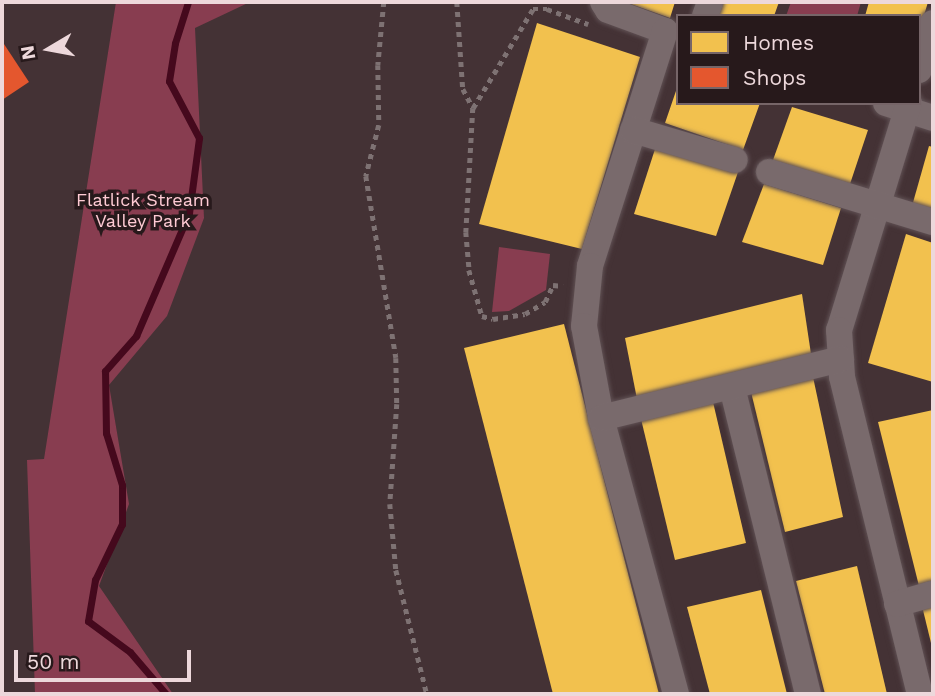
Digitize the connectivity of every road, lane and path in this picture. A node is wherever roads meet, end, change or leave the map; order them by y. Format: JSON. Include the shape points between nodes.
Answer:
{"nodes":[{"id":1,"x":384,"y":2,"type":"edge"},
{"id":2,"x":457,"y":2,"type":"edge"},
{"id":3,"x":603,"y":2,"type":"edge"},
{"id":4,"x":933,"y":23,"type":"edge"},
{"id":5,"x":597,"y":27,"type":"dead end"},
{"id":6,"x":671,"y":33,"type":"edge"},
{"id":7,"x":921,"y":63,"type":"edge"},
{"id":8,"x":901,"y":106,"type":"edge"},
{"id":9,"x":473,"y":108,"type":"junction"},
{"id":10,"x":933,"y":118,"type":"edge"},
{"id":11,"x":633,"y":130,"type":"junction"},
{"id":12,"x":735,"y":160,"type":"dead end"},
{"id":13,"x":769,"y":172,"type":"dead end"},
{"id":14,"x":878,"y":205,"type":"junction"},
{"id":15,"x":933,"y":222,"type":"edge"},
{"id":16,"x":587,"y":288,"type":"junction"},
{"id":17,"x":841,"y":359,"type":"junction"},
{"id":18,"x":732,"y":387,"type":"junction"},
{"id":19,"x":601,"y":418,"type":"junction"},
{"id":20,"x":933,"y":594,"type":"edge"},
{"id":21,"x":897,"y":604,"type":"junction"},
{"id":22,"x":427,"y":694,"type":"edge"},
{"id":23,"x":676,"y":694,"type":"edge"},
{"id":24,"x":808,"y":694,"type":"edge"},
{"id":25,"x":919,"y":694,"type":"edge"}],
"edges":[{"from":1,"to":22,"type":"path","via":[[379,125],[366,176],[396,358],[390,504],[396,570]]},
{"from":2,"to":9,"type":"path","via":[[463,89]]},
{"from":3,"to":6,"type":"street","via":[[608,10]]},
{"from":4,"to":7,"type":"street"},
{"from":5,"to":9,"type":"path","via":[[547,9],[533,9]]},
{"from":6,"to":11,"type":"street"},
{"from":8,"to":10,"type":"street"},
{"from":8,"to":14,"type":"street"},
{"from":9,"to":16,"type":"path","via":[[466,232],[469,270],[482,316],[493,319],[525,314],[545,302],[552,285]]},
{"from":11,"to":12,"type":"street"},
{"from":11,"to":16,"type":"street"},
{"from":13,"to":14,"type":"street"},
{"from":14,"to":15,"type":"street"},
{"from":14,"to":17,"type":"street","via":[[839,330]]},
{"from":16,"to":19,"type":"street","via":[[584,326]]},
{"from":17,"to":18,"type":"street"},
{"from":17,"to":21,"type":"street"},
{"from":18,"to":19,"type":"street"},
{"from":18,"to":24,"type":"street"},
{"from":19,"to":23,"type":"street"},
{"from":20,"to":21,"type":"street"},
{"from":21,"to":25,"type":"street"}]}
